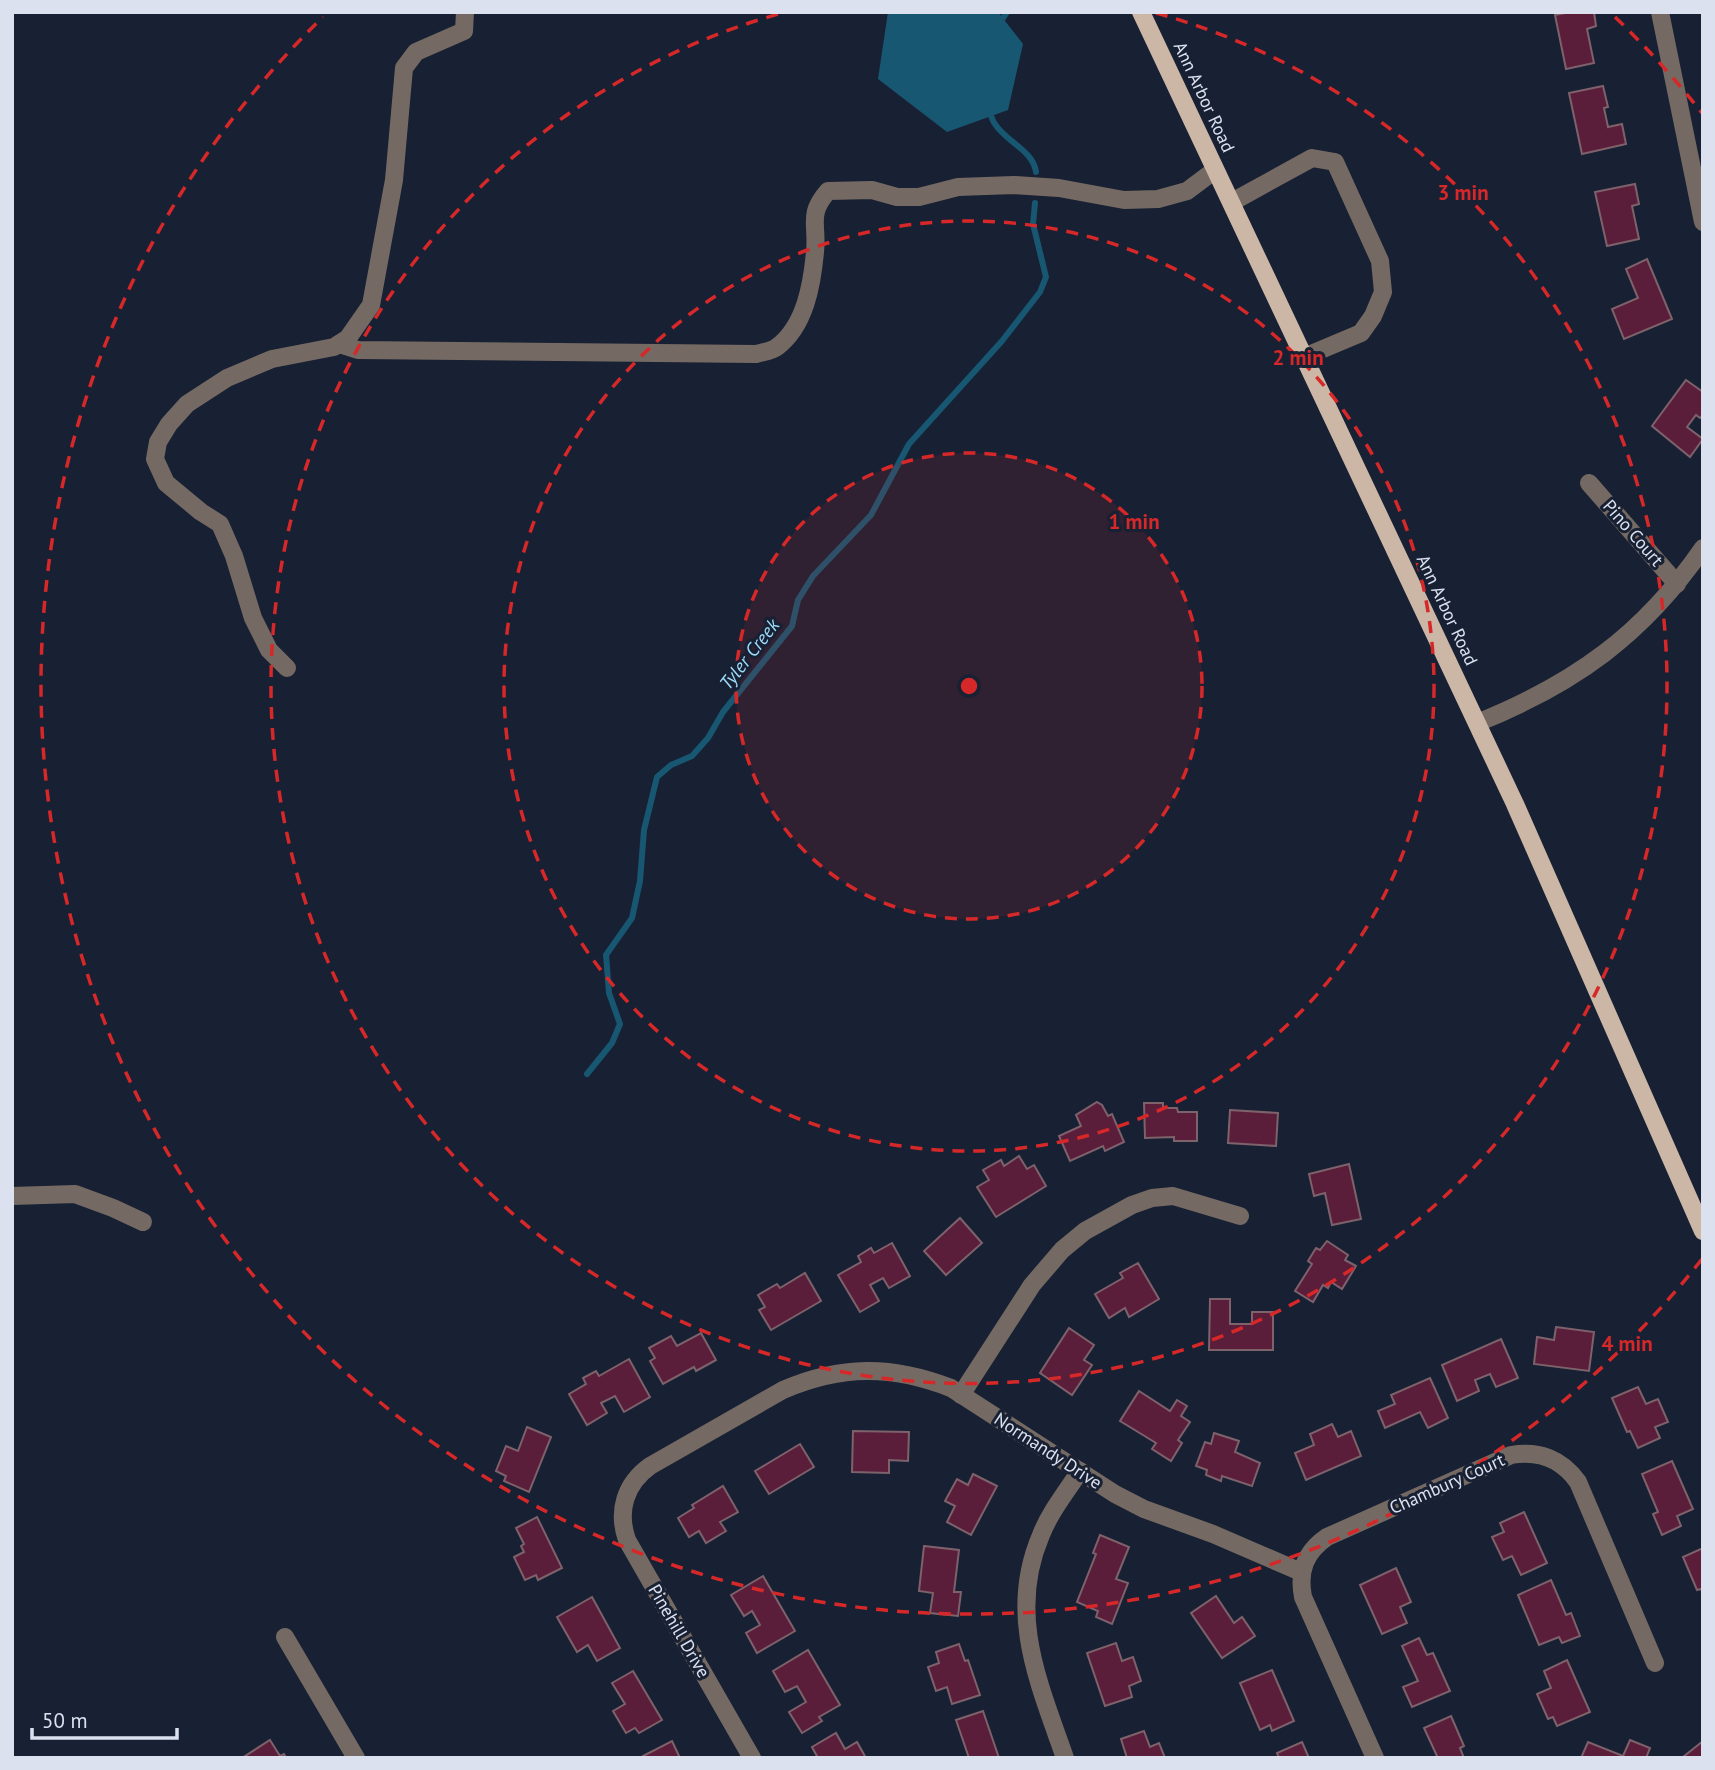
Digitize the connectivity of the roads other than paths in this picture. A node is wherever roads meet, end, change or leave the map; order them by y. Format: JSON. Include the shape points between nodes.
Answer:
{"nodes":[{"id":1,"x":464,"y":12,"type":"edge"},
{"id":2,"x":1141,"y":12,"type":"edge"},
{"id":3,"x":1660,"y":12,"type":"edge"},
{"id":4,"x":1215,"y":170,"type":"junction"},
{"id":5,"x":1232,"y":202,"type":"junction"},
{"id":6,"x":1703,"y":222,"type":"edge"},
{"id":7,"x":339,"y":344,"type":"junction"},
{"id":8,"x":1304,"y":357,"type":"junction"},
{"id":9,"x":1589,"y":483,"type":"dead end"},
{"id":10,"x":1703,"y":548,"type":"edge"},
{"id":11,"x":1677,"y":583,"type":"junction"},
{"id":12,"x":287,"y":668,"type":"dead end"},
{"id":13,"x":1476,"y":723,"type":"junction"},
{"id":14,"x":12,"y":1196,"type":"edge"},
{"id":15,"x":1240,"y":1216,"type":"dead end"},
{"id":16,"x":143,"y":1222,"type":"dead end"},
{"id":17,"x":1703,"y":1231,"type":"edge"},
{"id":18,"x":961,"y":1395,"type":"junction"},
{"id":19,"x":1080,"y":1471,"type":"junction"},
{"id":20,"x":624,"y":1499,"type":"joint"},
{"id":21,"x":1301,"y":1572,"type":"junction"},
{"id":22,"x":285,"y":1637,"type":"dead end"},
{"id":23,"x":1655,"y":1663,"type":"dead end"},
{"id":24,"x":356,"y":1758,"type":"edge"},
{"id":25,"x":752,"y":1758,"type":"edge"},
{"id":26,"x":1065,"y":1758,"type":"edge"},
{"id":27,"x":1375,"y":1758,"type":"edge"}],
"edges":[{"from":1,"to":7,"type":"street","via":[[464,30],[416,52],[404,68],[394,180],[371,305]]},
{"from":2,"to":4,"type":"main road","name":"Ann Arbor Road"},
{"from":3,"to":6,"type":"street"},
{"from":4,"to":5,"type":"main road","name":"Ann Arbor Road"},
{"from":4,"to":7,"type":"street","via":[[1186,191],[1158,199],[1124,200],[1014,185],[958,187],[919,197],[872,190],[828,191],[817,203],[816,251],[807,305],[776,348],[756,354],[358,350]]},
{"from":5,"to":8,"type":"main road","name":"Ann Arbor Road"},
{"from":5,"to":8,"type":"street","via":[[1312,158],[1335,162],[1380,261],[1383,292],[1361,333]]},
{"from":7,"to":12,"type":"street","via":[[272,359],[227,378],[187,404],[169,424],[158,442],[155,459],[166,483],[220,523],[253,618],[269,650]]},
{"from":8,"to":13,"type":"main road","name":"Ann Arbor Road"},
{"from":9,"to":11,"type":"street","name":"Pino Court"},
{"from":10,"to":11,"type":"street"},
{"from":11,"to":13,"type":"street","via":[[1594,662],[1538,696]]},
{"from":13,"to":17,"type":"main road","name":"Ann Arbor Road"},
{"from":14,"to":16,"type":"street","via":[[75,1194]]},
{"from":15,"to":18,"type":"street","via":[[1173,1196],[1152,1198],[1085,1231],[1032,1285]]},
{"from":18,"to":19,"type":"street","name":"Normandy Drive"},
{"from":18,"to":20,"type":"street","name":"Normandy Drive","via":[[897,1372],[856,1370],[812,1378],[650,1466],[634,1480]]},
{"from":19,"to":21,"type":"street","name":"Normandy Drive","via":[[1144,1509]]},
{"from":19,"to":26,"type":"street","via":[[1041,1534],[1029,1569],[1025,1605],[1028,1644]]},
{"from":20,"to":25,"type":"street","name":"Pinehill Drive","via":[[627,1540]]},
{"from":21,"to":23,"type":"street","name":"Chambury Court","via":[[1310,1551],[1327,1537],[1511,1455],[1535,1454],[1555,1460],[1578,1482]]},
{"from":21,"to":27,"type":"street","via":[[1303,1597]]},
{"from":22,"to":24,"type":"street"}]}
